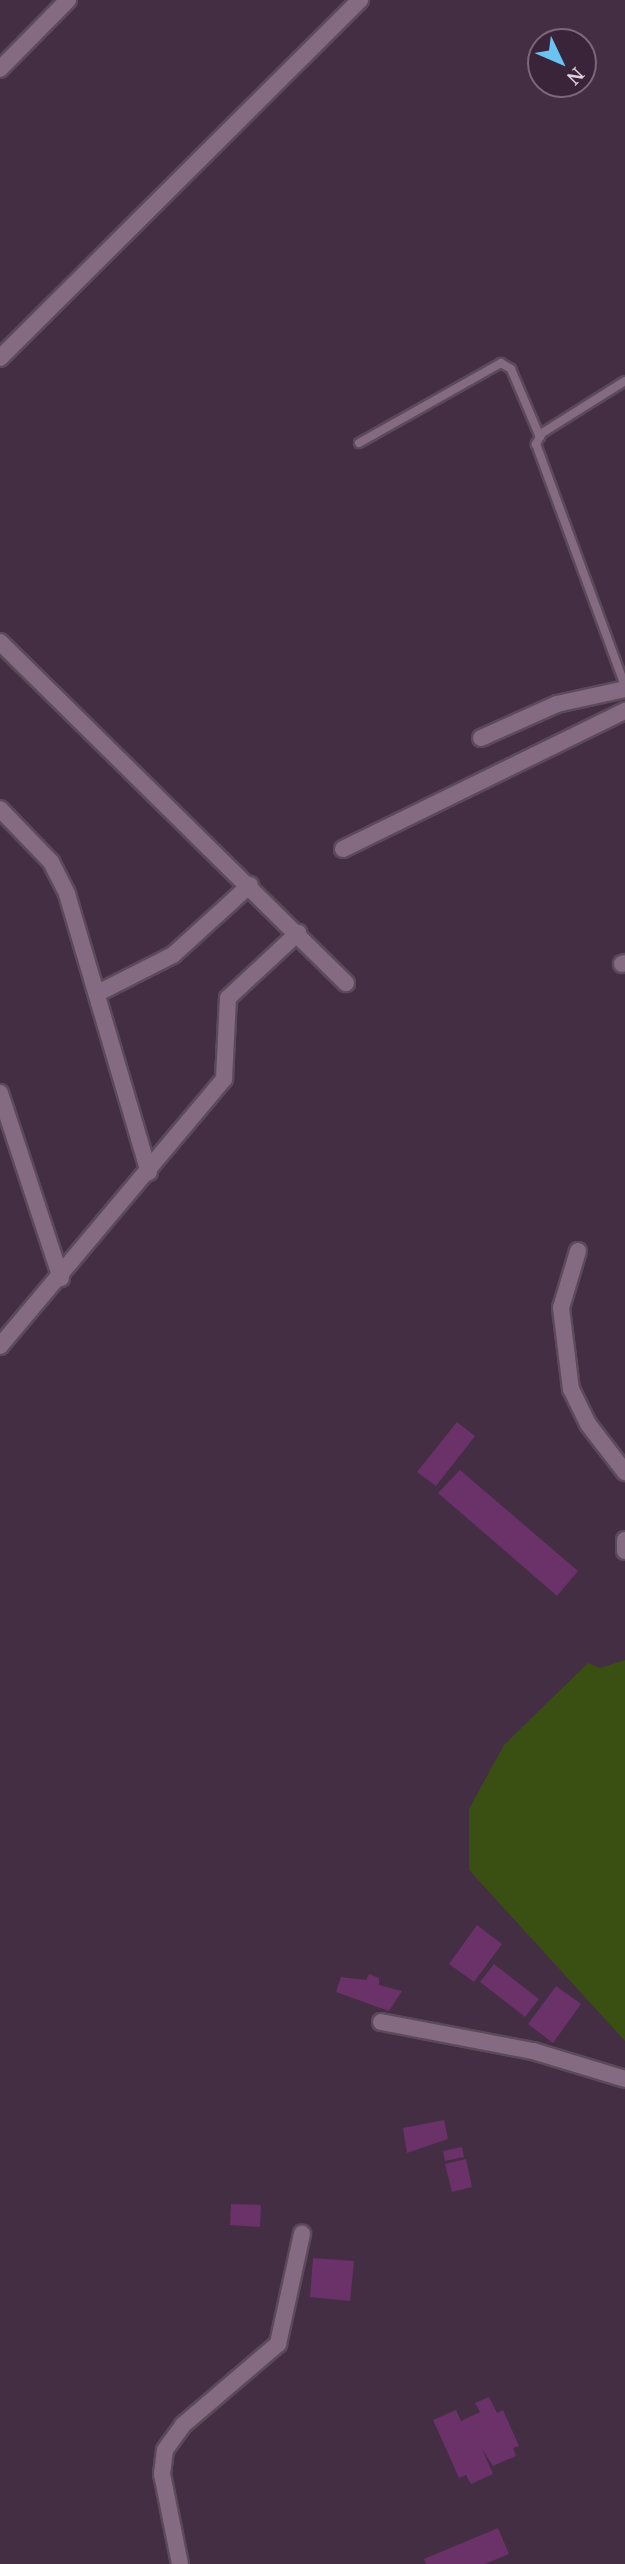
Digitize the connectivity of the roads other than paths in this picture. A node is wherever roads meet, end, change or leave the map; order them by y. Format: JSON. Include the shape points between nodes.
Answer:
{"nodes":[{"id":1,"x":68,"y":0,"type":"edge"},
{"id":2,"x":360,"y":0,"type":"edge"},
{"id":3,"x":0,"y":69,"type":"edge"},
{"id":4,"x":0,"y":358,"type":"edge"},
{"id":5,"x":625,"y":381,"type":"edge"},
{"id":6,"x":540,"y":437,"type":"junction"},
{"id":7,"x":359,"y":443,"type":"dead end"},
{"id":8,"x":0,"y":642,"type":"edge"},
{"id":9,"x":625,"y":687,"type":"edge"},
{"id":10,"x":625,"y":711,"type":"edge"},
{"id":11,"x":481,"y":738,"type":"dead end"},
{"id":12,"x":0,"y":809,"type":"edge"},
{"id":13,"x":343,"y":849,"type":"dead end"},
{"id":14,"x":250,"y":886,"type":"junction"},
{"id":15,"x":298,"y":933,"type":"junction"},
{"id":16,"x":346,"y":983,"type":"dead end"},
{"id":17,"x":100,"y":992,"type":"junction"},
{"id":18,"x":0,"y":1093,"type":"edge"},
{"id":19,"x":149,"y":1172,"type":"junction"},
{"id":20,"x":578,"y":1251,"type":"dead end"},
{"id":21,"x":61,"y":1278,"type":"junction"},
{"id":22,"x":0,"y":1346,"type":"edge"},
{"id":23,"x":625,"y":1472,"type":"edge"},
{"id":24,"x":625,"y":1540,"type":"edge"},
{"id":25,"x":625,"y":1551,"type":"edge"},
{"id":26,"x":382,"y":2022,"type":"dead end"},
{"id":27,"x":625,"y":2079,"type":"edge"},
{"id":28,"x":302,"y":2234,"type":"dead end"},
{"id":29,"x":180,"y":2564,"type":"edge"}],
"edges":[{"from":1,"to":3,"type":"street"},
{"from":2,"to":4,"type":"street"},
{"from":5,"to":6,"type":"lane"},
{"from":6,"to":7,"type":"lane","via":[[511,369],[501,363]]},
{"from":6,"to":9,"type":"lane","via":[[538,456]]},
{"from":8,"to":14,"type":"street"},
{"from":9,"to":11,"type":"street","via":[[557,704]]},
{"from":10,"to":13,"type":"street"},
{"from":12,"to":17,"type":"street","via":[[51,862]]},
{"from":14,"to":15,"type":"street"},
{"from":14,"to":17,"type":"street","via":[[173,955]]},
{"from":15,"to":16,"type":"street"},
{"from":15,"to":19,"type":"street","via":[[228,998],[224,1079]]},
{"from":17,"to":19,"type":"street"},
{"from":18,"to":21,"type":"street"},
{"from":19,"to":21,"type":"street"},
{"from":20,"to":23,"type":"street","via":[[561,1308],[571,1390],[588,1424]]},
{"from":21,"to":22,"type":"street"},
{"from":24,"to":25,"type":"street"},
{"from":26,"to":27,"type":"street","via":[[533,2051]]},
{"from":28,"to":29,"type":"street","via":[[278,2344],[183,2425],[165,2450],[162,2474]]}]}
